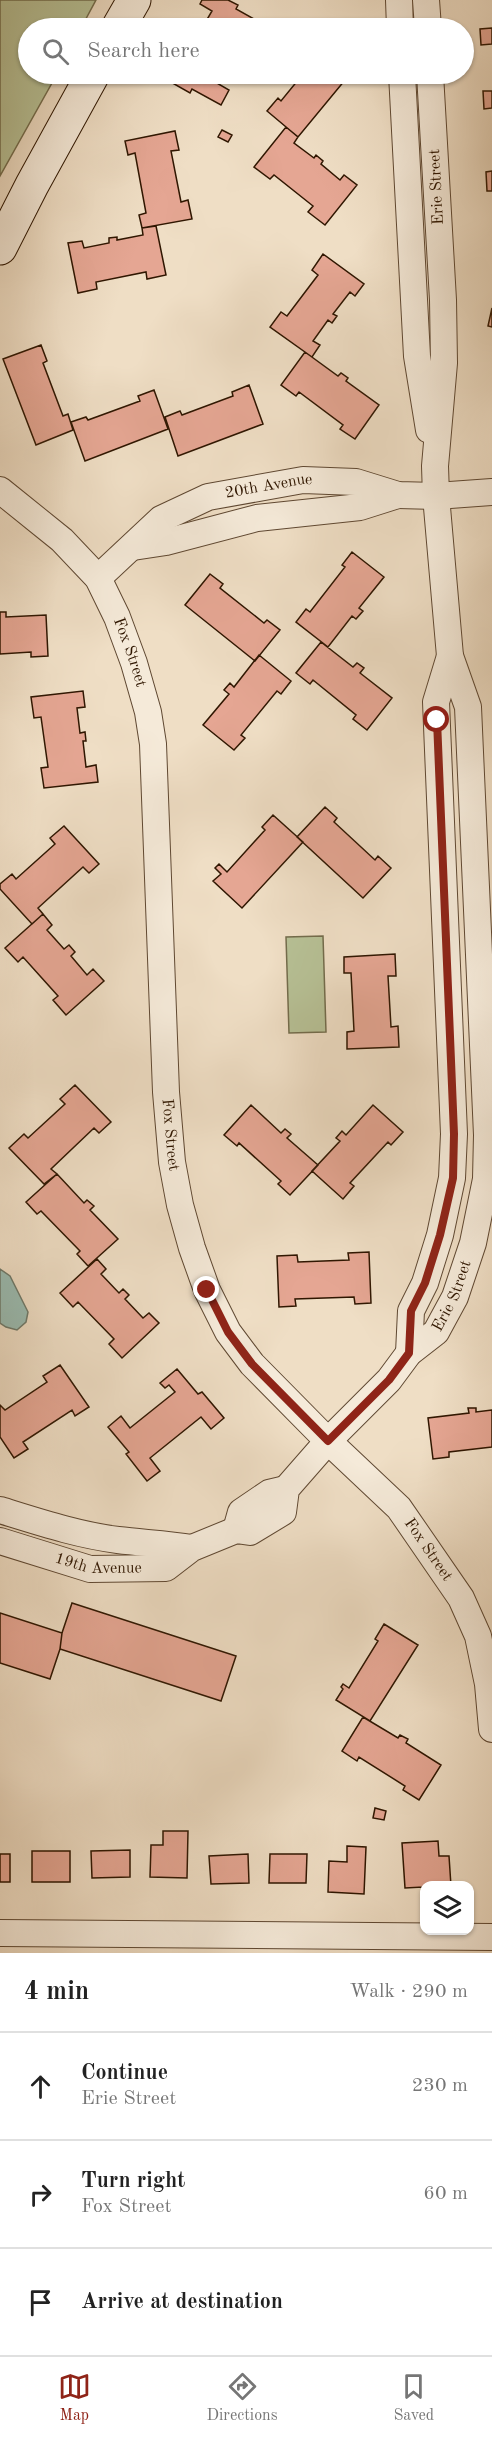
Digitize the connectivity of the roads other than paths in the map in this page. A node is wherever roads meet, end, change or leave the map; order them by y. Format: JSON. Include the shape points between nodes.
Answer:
{"nodes":[{"id":1,"x":134,"y":0,"type":"edge"},
{"id":2,"x":399,"y":0,"type":"edge"},
{"id":3,"x":426,"y":0,"type":"edge"},
{"id":4,"x":124,"y":18,"type":"edge"},
{"id":5,"x":400,"y":18,"type":"edge"},
{"id":6,"x":427,"y":18,"type":"edge"},
{"id":7,"x":88,"y":84,"type":"edge"},
{"id":8,"x":403,"y":84,"type":"edge"},
{"id":9,"x":431,"y":84,"type":"edge"},
{"id":10,"x":32,"y":185,"type":"junction"},
{"id":11,"x":0,"y":222,"type":"edge"},
{"id":12,"x":0,"y":248,"type":"edge"},
{"id":13,"x":414,"y":299,"type":"junction"},
{"id":14,"x":443,"y":300,"type":"junction"},
{"id":15,"x":435,"y":466,"type":"junction"},
{"id":16,"x":328,"y":481,"type":"junction"},
{"id":17,"x":0,"y":489,"type":"edge"},
{"id":18,"x":492,"y":492,"type":"edge"},
{"id":19,"x":398,"y":495,"type":"junction"},
{"id":20,"x":436,"y":496,"type":"junction"},
{"id":21,"x":208,"y":497,"type":"junction"},
{"id":22,"x":326,"y":510,"type":"junction"},
{"id":23,"x":214,"y":528,"type":"junction"},
{"id":24,"x":134,"y":547,"type":"junction"},
{"id":25,"x":98,"y":578,"type":"junction"},
{"id":26,"x":450,"y":656,"type":"junction"},
{"id":27,"x":469,"y":718,"type":"junction"},
{"id":28,"x":437,"y":720,"type":"junction"},
{"id":29,"x":419,"y":1295,"type":"junction"},
{"id":30,"x":449,"y":1309,"type":"junction"},
{"id":31,"x":409,"y":1353,"type":"junction"},
{"id":32,"x":328,"y":1441,"type":"junction"},
{"id":33,"x":0,"y":1510,"type":"edge"},
{"id":34,"x":0,"y":1540,"type":"edge"},
{"id":35,"x":192,"y":1548,"type":"junction"},
{"id":36,"x":492,"y":1729,"type":"edge"},
{"id":37,"x":0,"y":1933,"type":"edge"},
{"id":38,"x":492,"y":1937,"type":"edge"}],
"edges":[{"from":1,"to":4,"type":"main road"},
{"from":2,"to":5,"type":"street"},
{"from":3,"to":6,"type":"street"},
{"from":7,"to":10,"type":"main road"},
{"from":8,"to":13,"type":"street","name":"Erie Street"},
{"from":9,"to":14,"type":"street","name":"Erie Street"},
{"from":10,"to":11,"type":"main road"},
{"from":10,"to":12,"type":"main road"},
{"from":13,"to":14,"type":"street"},
{"from":13,"to":15,"type":"street","name":"Erie Street","via":[[417,356]]},
{"from":14,"to":15,"type":"street","name":"Erie Street","via":[[444,363]]},
{"from":15,"to":20,"type":"street","name":"Erie Street"},
{"from":16,"to":19,"type":"street","name":"20th Avenue","via":[[356,482]]},
{"from":16,"to":21,"type":"street","name":"20th Avenue","via":[[303,480]]},
{"from":16,"to":22,"type":"street","name":"20th Avenue"},
{"from":17,"to":25,"type":"street","name":"Fox Street","via":[[62,540]]},
{"from":18,"to":20,"type":"street","name":"20th Avenue"},
{"from":19,"to":20,"type":"street","name":"20th Avenue"},
{"from":19,"to":22,"type":"street","name":"20th Avenue","via":[[360,507]]},
{"from":20,"to":26,"type":"street","name":"Erie Street"},
{"from":21,"to":23,"type":"street","name":"20th Avenue"},
{"from":21,"to":24,"type":"street","name":"20th Avenue","via":[[161,519]]},
{"from":22,"to":23,"type":"street","name":"20th Avenue","via":[[257,518]]},
{"from":23,"to":24,"type":"street","name":"20th Avenue"},
{"from":24,"to":25,"type":"street","name":"20th Avenue"},
{"from":25,"to":32,"type":"street","name":"Fox Street","via":[[134,663],[153,744],[166,1092],[180,1205],[207,1290],[228,1332],[252,1364]]},
{"from":26,"to":27,"type":"street","name":"Erie Street"},
{"from":26,"to":28,"type":"street","name":"Erie Street","via":[[436,702]]},
{"from":27,"to":28,"type":"street"},
{"from":27,"to":30,"type":"street","name":"Erie Street","via":[[486,1179],[473,1243]]},
{"from":28,"to":29,"type":"street","name":"Erie Street","via":[[453,1178],[440,1235]]},
{"from":29,"to":30,"type":"street"},
{"from":29,"to":31,"type":"street","name":"Erie Street","via":[[411,1311]]},
{"from":30,"to":31,"type":"street","name":"Erie Street","via":[[436,1332]]},
{"from":31,"to":32,"type":"street","name":"Erie Street","via":[[389,1380]]},
{"from":32,"to":35,"type":"street","name":"19th Avenue","via":[[286,1489],[269,1493],[241,1512],[236,1530]]},
{"from":32,"to":36,"type":"street","name":"Fox Street","via":[[399,1508],[461,1598],[478,1636]]},
{"from":33,"to":35,"type":"street","name":"19th Avenue","via":[[66,1530]]},
{"from":34,"to":35,"type":"street","name":"19th Avenue","via":[[90,1569],[166,1568]]},
{"from":37,"to":38,"type":"street"}]}
